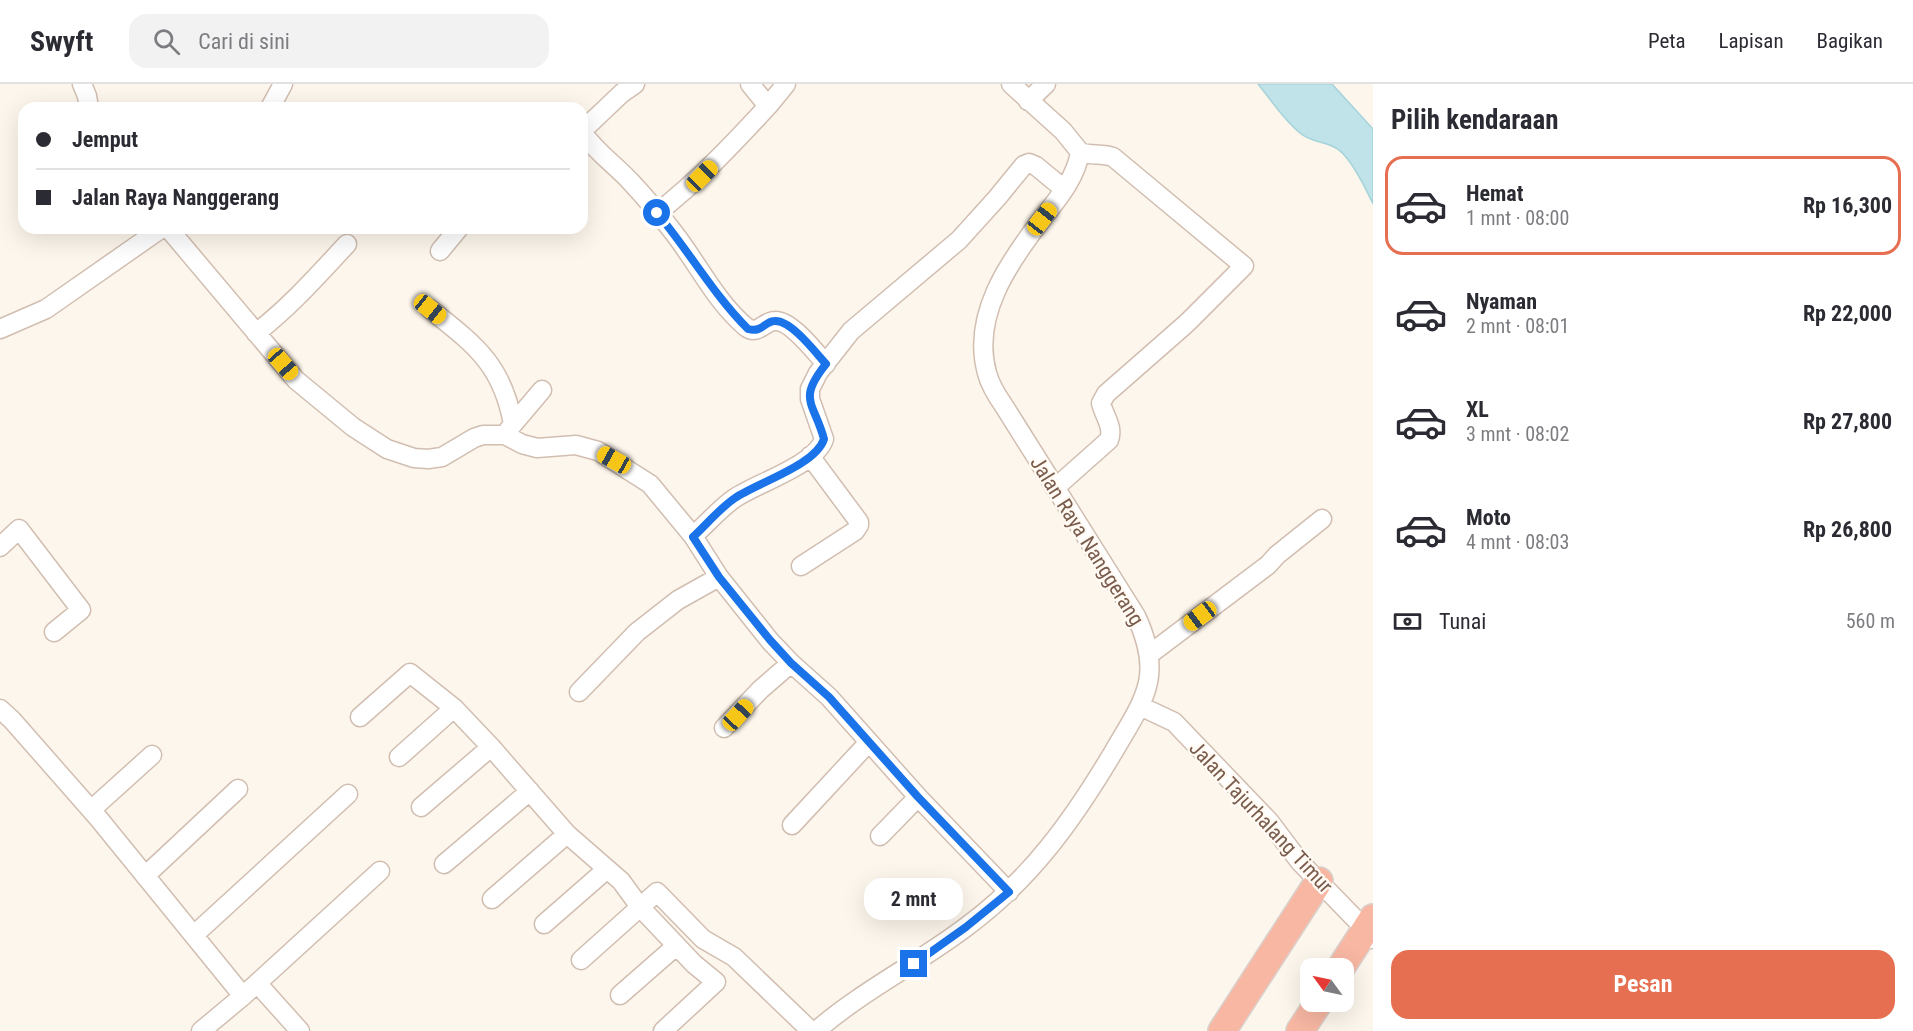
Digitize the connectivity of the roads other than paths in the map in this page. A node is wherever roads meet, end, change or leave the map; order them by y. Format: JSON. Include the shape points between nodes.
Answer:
{"nodes":[{"id":1,"x":82,"y":84,"type":"edge"},
{"id":2,"x":634,"y":84,"type":"edge"},
{"id":3,"x":750,"y":84,"type":"edge"},
{"id":4,"x":786,"y":84,"type":"edge"},
{"id":5,"x":1011,"y":84,"type":"edge"},
{"id":6,"x":1046,"y":84,"type":"edge"},
{"id":7,"x":281,"y":85,"type":"edge"},
{"id":8,"x":1028,"y":101,"type":"junction"},
{"id":9,"x":88,"y":102,"type":"edge"},
{"id":10,"x":273,"y":102,"type":"edge"},
{"id":11,"x":768,"y":106,"type":"junction"},
{"id":12,"x":588,"y":126,"type":"edge"},
{"id":13,"x":588,"y":140,"type":"edge"},
{"id":14,"x":1080,"y":152,"type":"junction"},
{"id":15,"x":1064,"y":189,"type":"junction"},
{"id":16,"x":657,"y":213,"type":"junction"},
{"id":17,"x":153,"y":234,"type":"edge"},
{"id":18,"x":173,"y":234,"type":"edge"},
{"id":19,"x":454,"y":234,"type":"edge"},
{"id":20,"x":347,"y":244,"type":"dead end"},
{"id":21,"x":440,"y":251,"type":"dead end"},
{"id":22,"x":430,"y":309,"type":"dead end"},
{"id":23,"x":0,"y":329,"type":"edge"},
{"id":24,"x":256,"y":333,"type":"junction"},
{"id":25,"x":826,"y":364,"type":"junction"},
{"id":26,"x":542,"y":390,"type":"dead end"},
{"id":27,"x":509,"y":430,"type":"junction"},
{"id":28,"x":810,"y":456,"type":"junction"},
{"id":29,"x":1055,"y":488,"type":"junction"},
{"id":30,"x":1322,"y":519,"type":"dead end"},
{"id":31,"x":693,"y":537,"type":"junction"},
{"id":32,"x":0,"y":547,"type":"edge"},
{"id":33,"x":801,"y":566,"type":"dead end"},
{"id":34,"x":719,"y":577,"type":"junction"},
{"id":35,"x":54,"y":632,"type":"dead end"},
{"id":36,"x":1150,"y":654,"type":"junction"},
{"id":37,"x":791,"y":663,"type":"junction"},
{"id":38,"x":579,"y":692,"type":"dead end"},
{"id":39,"x":1140,"y":706,"type":"junction"},
{"id":40,"x":454,"y":708,"type":"junction"},
{"id":41,"x":0,"y":709,"type":"edge"},
{"id":42,"x":360,"y":717,"type":"dead end"},
{"id":43,"x":724,"y":728,"type":"dead end"},
{"id":44,"x":869,"y":742,"type":"junction"},
{"id":45,"x":491,"y":747,"type":"junction"},
{"id":46,"x":152,"y":755,"type":"dead end"},
{"id":47,"x":399,"y":757,"type":"dead end"},
{"id":48,"x":238,"y":789,"type":"dead end"},
{"id":49,"x":530,"y":791,"type":"junction"},
{"id":50,"x":348,"y":794,"type":"dead end"},
{"id":51,"x":918,"y":797,"type":"junction"},
{"id":52,"x":421,"y":807,"type":"dead end"},
{"id":53,"x":91,"y":810,"type":"junction"},
{"id":54,"x":792,"y":825,"type":"dead end"},
{"id":55,"x":567,"y":834,"type":"junction"},
{"id":56,"x":880,"y":836,"type":"dead end"},
{"id":57,"x":444,"y":864,"type":"dead end"},
{"id":58,"x":607,"y":869,"type":"junction"},
{"id":59,"x":380,"y":871,"type":"dead end"},
{"id":60,"x":145,"y":876,"type":"junction"},
{"id":61,"x":1319,"y":881,"type":"junction"},
{"id":62,"x":1009,"y":892,"type":"junction"},
{"id":63,"x":492,"y":899,"type":"dead end"},
{"id":64,"x":640,"y":908,"type":"junction"},
{"id":65,"x":544,"y":924,"type":"dead end"},
{"id":66,"x":1370,"y":929,"type":"edge"},
{"id":67,"x":194,"y":935,"type":"junction"},
{"id":68,"x":676,"y":946,"type":"junction"},
{"id":69,"x":1348,"y":958,"type":"edge"},
{"id":70,"x":581,"y":960,"type":"dead end"},
{"id":71,"x":257,"y":982,"type":"junction"},
{"id":72,"x":620,"y":995,"type":"dead end"},
{"id":73,"x":243,"y":996,"type":"junction"},
{"id":74,"x":1312,"y":1012,"type":"edge"},
{"id":75,"x":201,"y":1031,"type":"edge"},
{"id":76,"x":300,"y":1031,"type":"edge"},
{"id":77,"x":663,"y":1031,"type":"edge"},
{"id":78,"x":814,"y":1031,"type":"edge"},
{"id":79,"x":1222,"y":1031,"type":"edge"},
{"id":80,"x":1300,"y":1031,"type":"edge"}],
"edges":[{"from":1,"to":9,"type":"street"},
{"from":2,"to":12,"type":"street"},
{"from":3,"to":11,"type":"street"},
{"from":4,"to":11,"type":"street"},
{"from":5,"to":8,"type":"street"},
{"from":6,"to":8,"type":"street"},
{"from":7,"to":10,"type":"street"},
{"from":8,"to":14,"type":"street","via":[[1063,131]]},
{"from":11,"to":16,"type":"street","via":[[688,189]]},
{"from":13,"to":16,"type":"street"},
{"from":14,"to":15,"type":"street","name":"Jalan Raya Nanggerang"},
{"from":14,"to":29,"type":"street","via":[[1113,157],[1244,266],[1187,323],[1106,394],[1101,404],[1110,426],[1109,440]]},
{"from":15,"to":25,"type":"street","via":[[1036,166],[1029,162],[1024,165],[959,240],[859,324]]},
{"from":15,"to":29,"type":"street","name":"Jalan Raya Nanggerang","via":[[1004,274],[983,344],[987,375],[994,391]]},
{"from":16,"to":25,"type":"street","via":[[748,329],[760,329],[772,321],[785,324]]},
{"from":17,"to":23,"type":"street","via":[[46,309]]},
{"from":18,"to":24,"type":"street"},
{"from":19,"to":21,"type":"street"},
{"from":20,"to":24,"type":"street","via":[[303,292]]},
{"from":22,"to":27,"type":"street","via":[[487,358],[503,386]]},
{"from":24,"to":27,"type":"street","via":[[296,380],[353,427],[387,449],[414,458],[442,457],[474,438]]},
{"from":25,"to":28,"type":"street","via":[[810,389],[824,439]]},
{"from":26,"to":27,"type":"street"},
{"from":27,"to":31,"type":"street","via":[[522,444],[576,445],[598,451],[650,484]]},
{"from":28,"to":31,"type":"street","via":[[732,500]]},
{"from":28,"to":33,"type":"street","via":[[859,525]]},
{"from":29,"to":36,"type":"street","name":"Jalan Raya Nanggerang","via":[[1136,616]]},
{"from":30,"to":36,"type":"street"},
{"from":31,"to":34,"type":"street"},
{"from":32,"to":35,"type":"street","via":[[19,529],[81,610]]},
{"from":34,"to":37,"type":"street"},
{"from":34,"to":38,"type":"street","via":[[678,600],[636,632]]},
{"from":36,"to":39,"type":"street","name":"Jalan Raya Nanggerang","via":[[1149,680]]},
{"from":37,"to":43,"type":"street"},
{"from":37,"to":44,"type":"street","via":[[829,697]]},
{"from":39,"to":61,"type":"street","name":"Jalan Tajurhalang Timur","via":[[1174,722],[1269,821]]},
{"from":39,"to":62,"type":"street","name":"Jalan Raya Nanggerang","via":[[1068,822]]},
{"from":40,"to":42,"type":"street","via":[[410,673]]},
{"from":40,"to":45,"type":"street"},
{"from":40,"to":47,"type":"street"},
{"from":41,"to":53,"type":"street"},
{"from":44,"to":51,"type":"street"},
{"from":44,"to":54,"type":"street"},
{"from":45,"to":49,"type":"street"},
{"from":45,"to":52,"type":"street"},
{"from":46,"to":53,"type":"street"},
{"from":48,"to":60,"type":"street"},
{"from":49,"to":55,"type":"street"},
{"from":49,"to":57,"type":"street"},
{"from":50,"to":67,"type":"street"},
{"from":51,"to":56,"type":"street"},
{"from":51,"to":62,"type":"street"},
{"from":53,"to":60,"type":"street"},
{"from":55,"to":58,"type":"street"},
{"from":55,"to":63,"type":"street"},
{"from":58,"to":64,"type":"street"},
{"from":58,"to":65,"type":"street"},
{"from":59,"to":71,"type":"street"},
{"from":60,"to":67,"type":"street"},
{"from":61,"to":66,"type":"street","name":"Jalan Tajurhalang Timur"},
{"from":61,"to":79,"type":"highway"},
{"from":62,"to":78,"type":"street","name":"Jalan Raya Nanggerang","via":[[966,927]]},
{"from":64,"to":68,"type":"street"},
{"from":64,"to":70,"type":"street"},
{"from":64,"to":78,"type":"street","via":[[657,892],[703,939],[734,957]]},
{"from":66,"to":69,"type":"highway"},
{"from":67,"to":73,"type":"street"},
{"from":68,"to":72,"type":"street"},
{"from":68,"to":77,"type":"street","via":[[717,982]]},
{"from":71,"to":73,"type":"street"},
{"from":71,"to":76,"type":"street"},
{"from":73,"to":75,"type":"street"},
{"from":74,"to":80,"type":"highway"}]}
